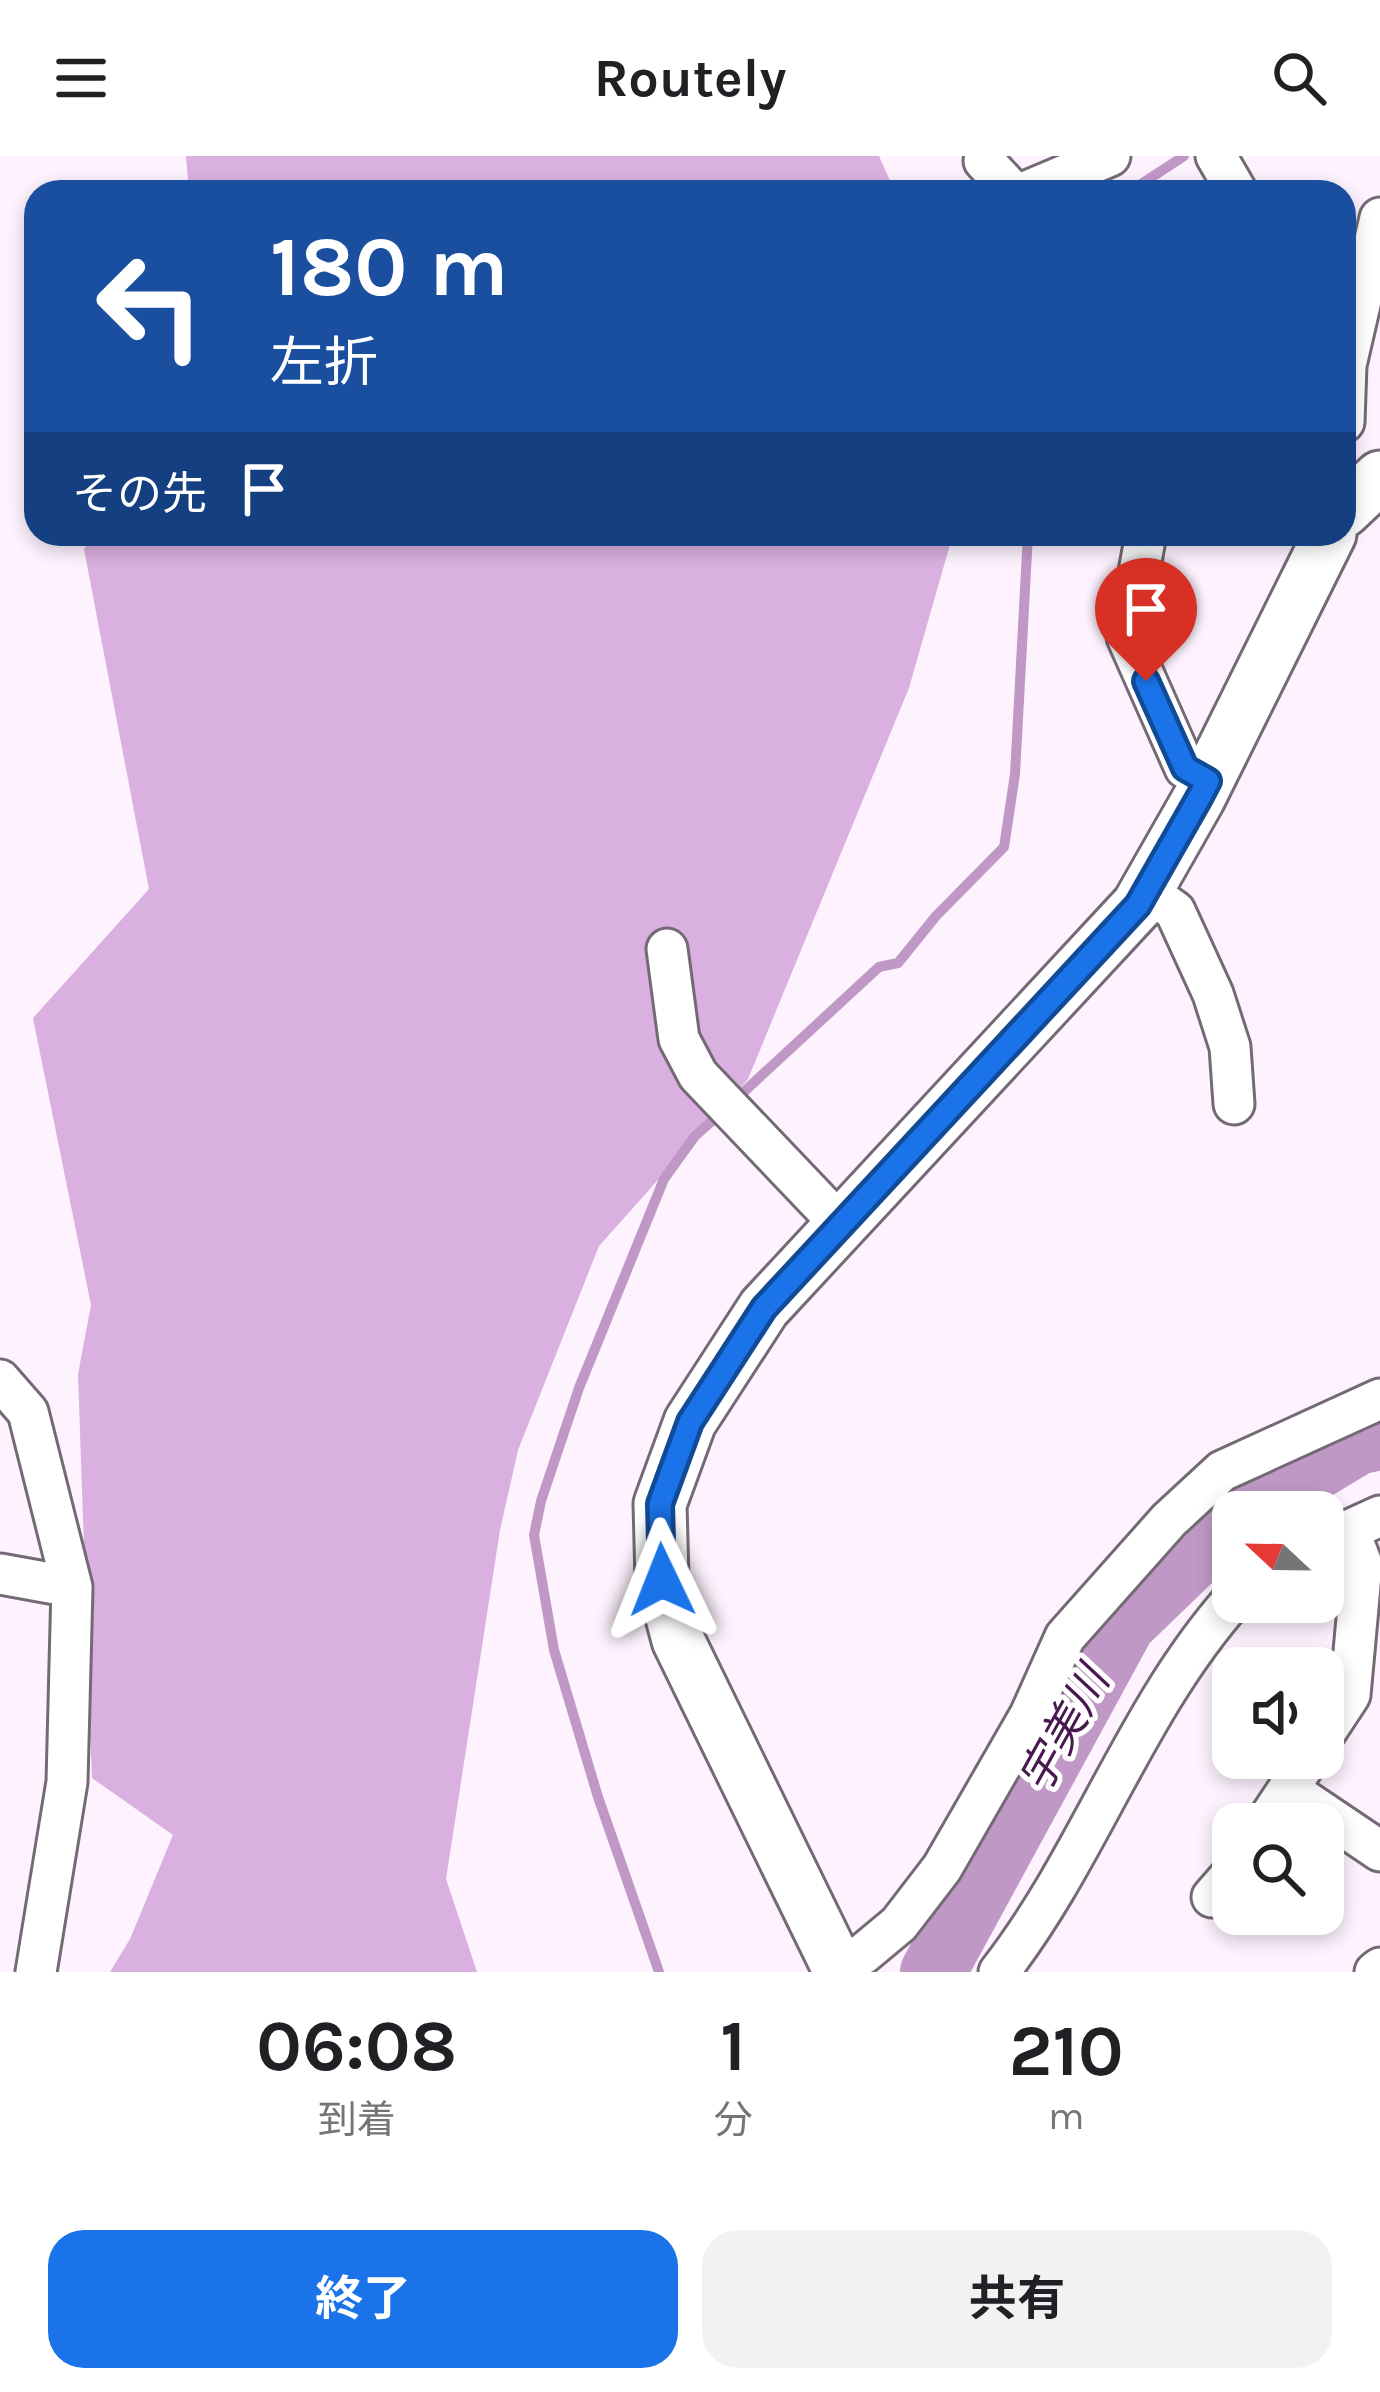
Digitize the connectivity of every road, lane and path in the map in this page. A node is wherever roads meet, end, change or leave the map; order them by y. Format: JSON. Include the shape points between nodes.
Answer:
{"nodes":[{"id":1,"x":1111,"y":156,"type":"edge"},
{"id":2,"x":984,"y":161,"type":"dead end"},
{"id":3,"x":1002,"y":180,"type":"edge"},
{"id":4,"x":1054,"y":180,"type":"edge"},
{"id":5,"x":1380,"y":218,"type":"edge"},
{"id":6,"x":1356,"y":267,"type":"edge"},
{"id":7,"x":1380,"y":478,"type":"edge"},
{"id":8,"x":1356,"y":500,"type":"edge"},
{"id":9,"x":1144,"y":546,"type":"edge"},
{"id":10,"x":1324,"y":546,"type":"edge"},
{"id":11,"x":1208,"y":781,"type":"junction"},
{"id":12,"x":1147,"y":891,"type":"junction"},
{"id":13,"x":667,"y":949,"type":"dead end"},
{"id":14,"x":1234,"y":1103,"type":"dead end"},
{"id":15,"x":841,"y":1225,"type":"junction"},
{"id":16,"x":0,"y":1380,"type":"edge"},
{"id":17,"x":1380,"y":1399,"type":"edge"},
{"id":18,"x":1351,"y":1529,"type":"edge"},
{"id":19,"x":0,"y":1574,"type":"edge"},
{"id":20,"x":72,"y":1587,"type":"junction"},
{"id":21,"x":1215,"y":1623,"type":"edge"},
{"id":22,"x":1344,"y":1704,"type":"edge"},
{"id":23,"x":1303,"y":1779,"type":"edge"},
{"id":24,"x":1380,"y":1851,"type":"edge"},
{"id":25,"x":838,"y":1968,"type":"edge"},
{"id":26,"x":36,"y":1972,"type":"edge"},
{"id":27,"x":999,"y":1972,"type":"edge"}],
"edges":[{"from":1,"to":4,"type":"street"},
{"from":2,"to":3,"type":"street"},
{"from":5,"to":6,"type":"street"},
{"from":7,"to":8,"type":"street"},
{"from":9,"to":11,"type":"street","via":[[1127,637],[1185,768]]},
{"from":10,"to":11,"type":"street"},
{"from":11,"to":12,"type":"street"},
{"from":12,"to":14,"type":"street","via":[[1175,911],[1213,994],[1230,1047]]},
{"from":12,"to":15,"type":"street"},
{"from":13,"to":15,"type":"street","via":[[679,1040],[698,1075]]},
{"from":15,"to":25,"type":"street","via":[[764,1308],[690,1422],[660,1504],[662,1580],[678,1640]]},
{"from":16,"to":20,"type":"street","via":[[28,1412]]},
{"from":17,"to":25,"type":"street","via":[[1222,1471],[1169,1520],[1065,1637],[942,1868],[898,1924]]},
{"from":18,"to":22,"type":"street","via":[[1362,1564]]},
{"from":19,"to":20,"type":"street"},
{"from":20,"to":26,"type":"street","via":[[67,1781]]},
{"from":21,"to":27,"type":"street","via":[[1177,1673],[1068,1870]]},
{"from":23,"to":24,"type":"street"}]}
